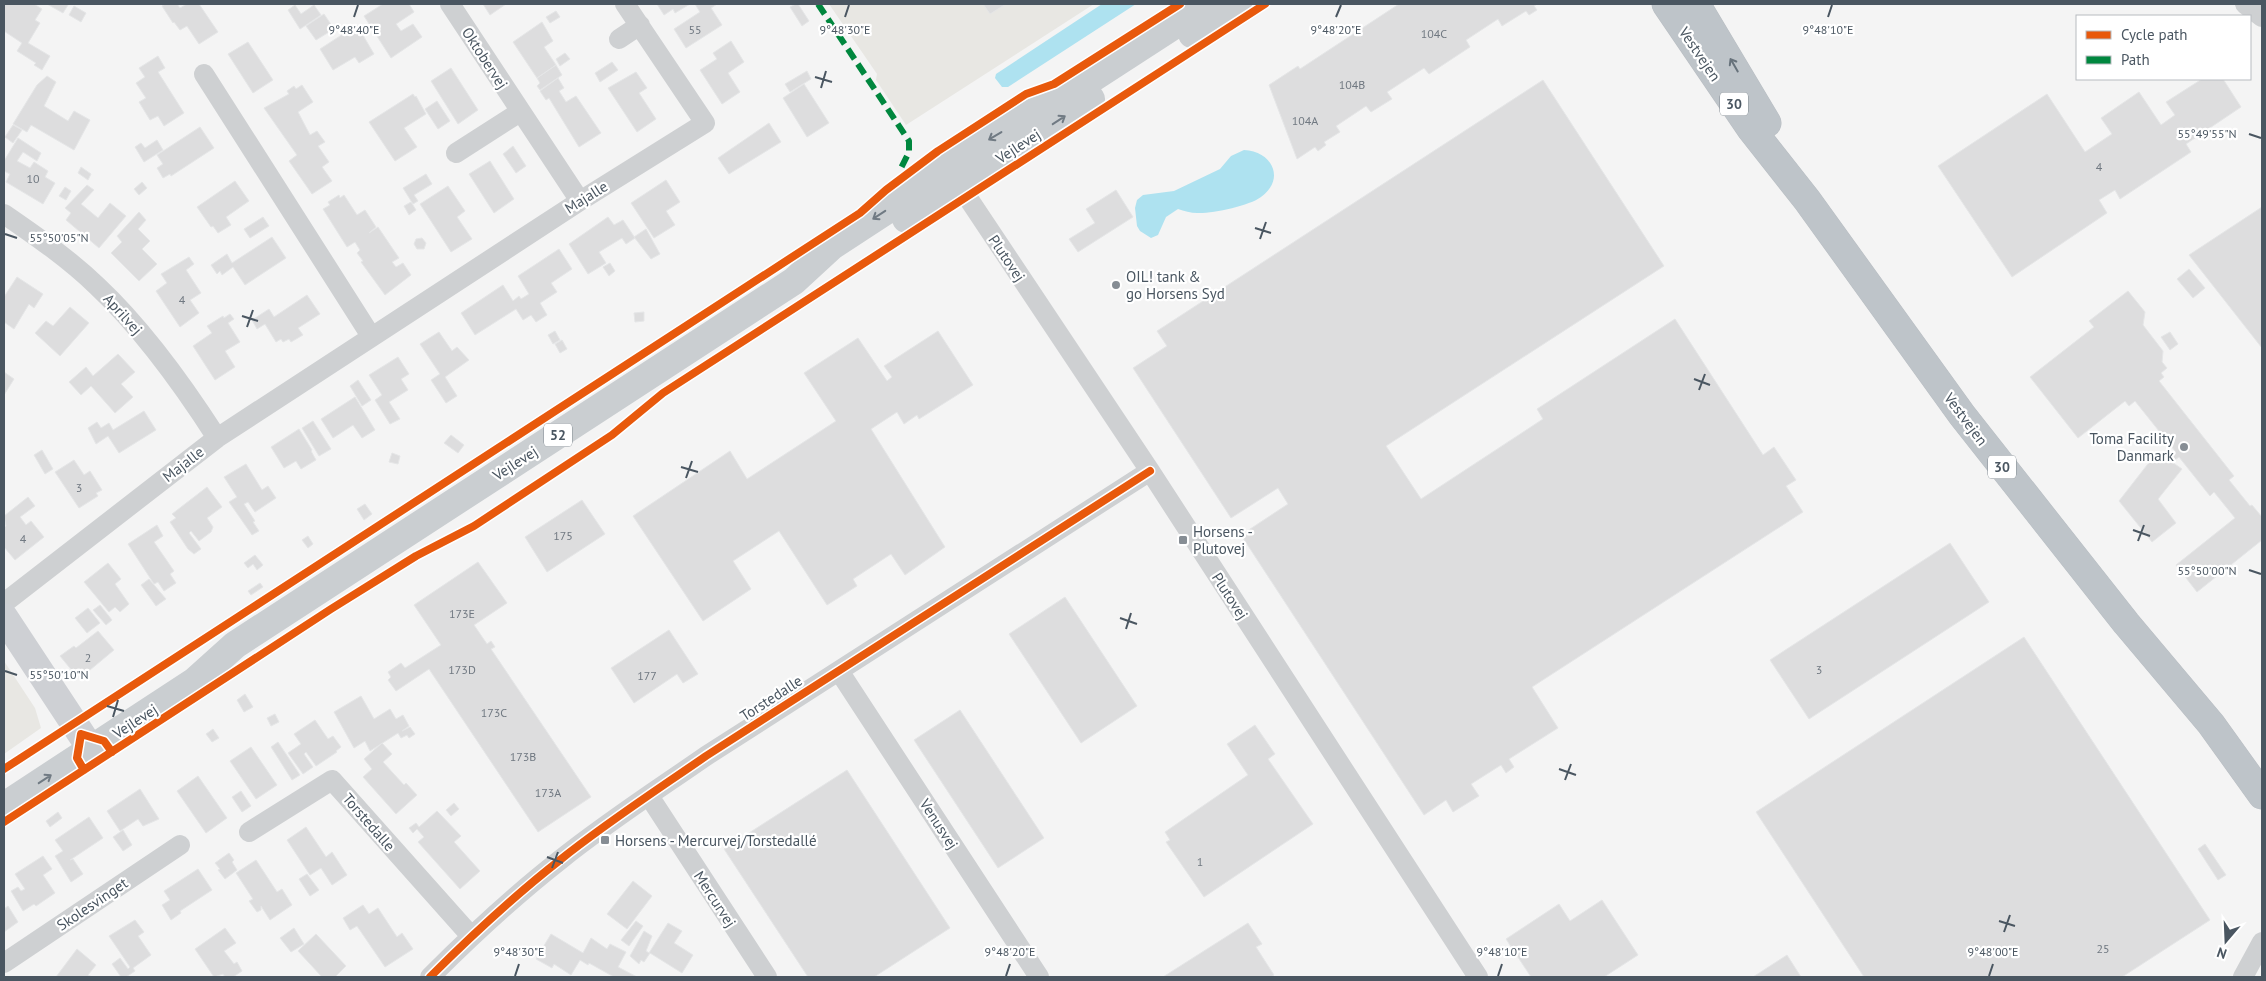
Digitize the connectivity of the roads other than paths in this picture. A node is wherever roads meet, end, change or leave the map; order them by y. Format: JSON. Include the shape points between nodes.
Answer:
{"nodes":[{"id":1,"x":450,"y":4,"type":"edge"},
{"id":2,"x":625,"y":4,"type":"edge"},
{"id":3,"x":1207,"y":4,"type":"edge"},
{"id":4,"x":1238,"y":4,"type":"edge"},
{"id":5,"x":1666,"y":4,"type":"edge"},
{"id":6,"x":1692,"y":4,"type":"edge"},
{"id":7,"x":1696,"y":4,"type":"edge"},
{"id":8,"x":2245,"y":4,"type":"edge"},
{"id":9,"x":2262,"y":17,"type":"edge"},
{"id":10,"x":640,"y":25,"type":"junction"},
{"id":11,"x":1715,"y":34,"type":"junction"},
{"id":12,"x":619,"y":39,"type":"dead end"},
{"id":13,"x":204,"y":74,"type":"dead end"},
{"id":14,"x":520,"y":112,"type":"junction"},
{"id":15,"x":456,"y":153,"type":"dead end"},
{"id":16,"x":953,"y":175,"type":"junction"},
{"id":17,"x":580,"y":200,"type":"junction"},
{"id":18,"x":1808,"y":200,"type":"junction"},
{"id":19,"x":4,"y":214,"type":"edge"},
{"id":20,"x":371,"y":336,"type":"junction"},
{"id":21,"x":218,"y":438,"type":"junction"},
{"id":22,"x":1150,"y":471,"type":"junction"},
{"id":23,"x":4,"y":603,"type":"edge"},
{"id":24,"x":4,"y":617,"type":"edge"},
{"id":25,"x":839,"y":671,"type":"junction"},
{"id":26,"x":2211,"y":724,"type":"junction"},
{"id":27,"x":86,"y":742,"type":"junction"},
{"id":28,"x":2262,"y":773,"type":"edge"},
{"id":29,"x":4,"y":785,"type":"edge"},
{"id":30,"x":649,"y":796,"type":"junction"},
{"id":31,"x":2262,"y":796,"type":"edge"},
{"id":32,"x":4,"y":806,"type":"edge"},
{"id":33,"x":249,"y":832,"type":"dead end"},
{"id":34,"x":180,"y":845,"type":"dead end"},
{"id":35,"x":471,"y":936,"type":"junction"},
{"id":36,"x":2262,"y":942,"type":"edge"},
{"id":37,"x":2262,"y":962,"type":"edge"},
{"id":38,"x":4,"y":963,"type":"edge"},
{"id":39,"x":430,"y":977,"type":"edge"},
{"id":40,"x":766,"y":977,"type":"edge"},
{"id":41,"x":1038,"y":977,"type":"edge"},
{"id":42,"x":1478,"y":977,"type":"edge"},
{"id":43,"x":2245,"y":977,"type":"edge"}],
"edges":[{"from":1,"to":14,"type":"street","name":"Oktobervej"},
{"from":2,"to":10,"type":"street","name":"Majalle"},
{"from":3,"to":16,"type":"main road","name":"Vejlevej","number":"52","one_way":true,"via":[[1079,87],[1037,110]]},
{"from":16,"to":4,"type":"main road","name":"Vejlevej","number":"52","one_way":true},
{"from":5,"to":18,"type":"highway","name":"Vestvejen","number":"30","via":[[1751,129]]},
{"from":6,"to":11,"type":"highway"},
{"from":7,"to":11,"type":"highway","name":"Vestvejen","number":"30"},
{"from":8,"to":9,"type":"street"},
{"from":10,"to":12,"type":"street"},
{"from":10,"to":17,"type":"street","name":"Majalle","via":[[704,124]]},
{"from":18,"to":11,"type":"highway","name":"Vestvejen","number":"30","one_way":true},
{"from":13,"to":20,"type":"street"},
{"from":14,"to":15,"type":"street"},
{"from":14,"to":17,"type":"street","name":"Oktobervej"},
{"from":16,"to":22,"type":"street","name":"Plutovej"},
{"from":16,"to":27,"type":"main road","name":"Vejlevej","number":"52","via":[[846,259],[794,281],[235,646],[195,681]]},
{"from":17,"to":20,"type":"street","name":"Majalle"},
{"from":18,"to":26,"type":"highway","name":"Vestvejen","number":"30","via":[[1962,415],[2114,608]]},
{"from":19,"to":21,"type":"street","name":"Aprilvej","via":[[98,286],[157,352]]},
{"from":20,"to":21,"type":"street","name":"Majalle"},
{"from":21,"to":23,"type":"street","name":"Majalle"},
{"from":22,"to":25,"type":"street","name":"Torstedalle"},
{"from":22,"to":42,"type":"street","name":"Plutovej"},
{"from":24,"to":27,"type":"street"},
{"from":25,"to":30,"type":"street","name":"Torstedalle"},
{"from":25,"to":41,"type":"street","name":"Venusvej"},
{"from":26,"to":28,"type":"highway","name":"Vestvejen","number":"30"},
{"from":26,"to":31,"type":"highway","name":"Vestvejen","number":"30"},
{"from":27,"to":29,"type":"main road","name":"Vejlevej","number":"52"},
{"from":32,"to":27,"type":"main road","name":"Vejlevej","number":"52","one_way":true},
{"from":30,"to":35,"type":"street","name":"Torstedalle","via":[[562,858]]},
{"from":30,"to":40,"type":"street","name":"Mercurvej"},
{"from":33,"to":35,"type":"street","name":"Torstedalle","via":[[332,780]]},
{"from":34,"to":38,"type":"street","name":"Skolesvinget"},
{"from":35,"to":39,"type":"street","name":"Torstedalle"},
{"from":36,"to":43,"type":"street"},
{"from":37,"to":43,"type":"street"}]}
